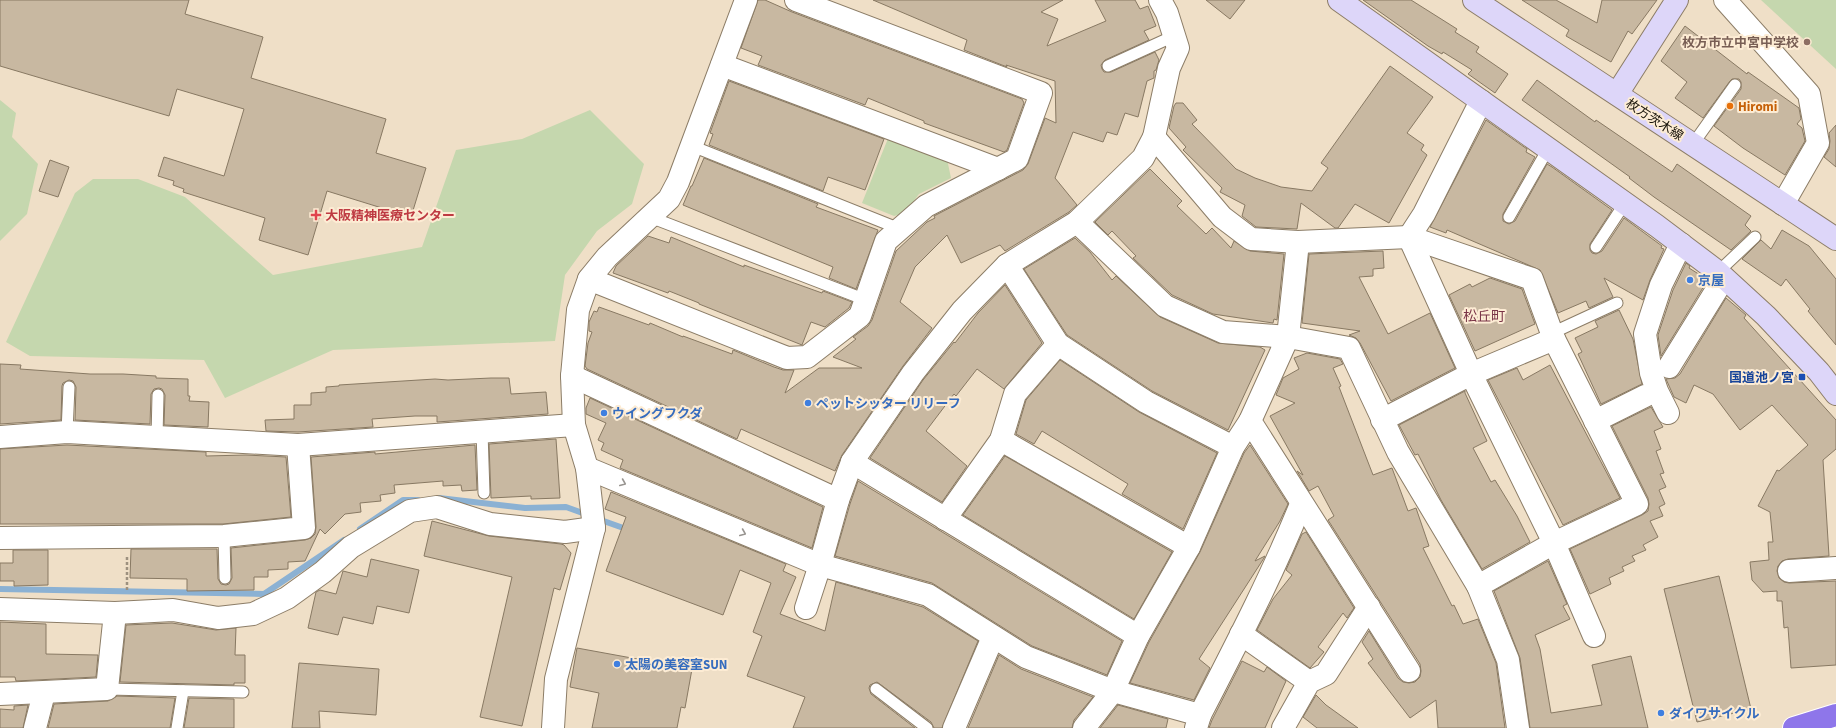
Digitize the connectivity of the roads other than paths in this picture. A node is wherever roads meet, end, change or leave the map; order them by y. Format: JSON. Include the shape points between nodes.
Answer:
{"nodes":[{"id":1,"x":746,"y":0,"type":"edge"},
{"id":2,"x":796,"y":0,"type":"edge"},
{"id":3,"x":1160,"y":0,"type":"edge"},
{"id":4,"x":1339,"y":0,"type":"edge"},
{"id":5,"x":1474,"y":0,"type":"edge"},
{"id":6,"x":1677,"y":0,"type":"edge"},
{"id":7,"x":1725,"y":0,"type":"edge"},
{"id":8,"x":1174,"y":36,"type":"junction"},
{"id":9,"x":722,"y":65,"type":"junction"},
{"id":10,"x":1108,"y":66,"type":"dead end"},
{"id":11,"x":1735,"y":85,"type":"dead end"},
{"id":12,"x":1617,"y":94,"type":"junction"},
{"id":13,"x":1481,"y":101,"type":"junction"},
{"id":14,"x":1154,"y":137,"type":"junction"},
{"id":15,"x":1693,"y":144,"type":"junction"},
{"id":16,"x":692,"y":146,"type":"junction"},
{"id":17,"x":1548,"y":149,"type":"junction"},
{"id":18,"x":998,"y":168,"type":"junction"},
{"id":19,"x":1624,"y":203,"type":"junction"},
{"id":20,"x":1783,"y":204,"type":"junction"},
{"id":21,"x":650,"y":217,"type":"junction"},
{"id":22,"x":1509,"y":217,"type":"dead end"},
{"id":23,"x":1077,"y":222,"type":"junction"},
{"id":24,"x":900,"y":229,"type":"junction"},
{"id":25,"x":1409,"y":237,"type":"junction"},
{"id":26,"x":1755,"y":237,"type":"dead end"},
{"id":27,"x":1836,"y":239,"type":"edge"},
{"id":28,"x":1298,"y":242,"type":"junction"},
{"id":29,"x":1681,"y":244,"type":"junction"},
{"id":30,"x":1596,"y":247,"type":"dead end"},
{"id":31,"x":1007,"y":266,"type":"junction"},
{"id":32,"x":1721,"y":275,"type":"junction"},
{"id":33,"x":589,"y":280,"type":"junction"},
{"id":34,"x":866,"y":300,"type":"junction"},
{"id":35,"x":1617,"y":304,"type":"dead end"},
{"id":36,"x":1553,"y":336,"type":"junction"},
{"id":37,"x":1288,"y":337,"type":"junction"},
{"id":38,"x":1058,"y":344,"type":"junction"},
{"id":39,"x":1668,"y":367,"type":"dead end"},
{"id":40,"x":1471,"y":374,"type":"junction"},
{"id":41,"x":572,"y":376,"type":"junction"},
{"id":42,"x":69,"y":387,"type":"dead end"},
{"id":43,"x":1836,"y":394,"type":"edge"},
{"id":44,"x":158,"y":395,"type":"dead end"},
{"id":45,"x":1646,"y":396,"type":"dead end"},
{"id":46,"x":1668,"y":413,"type":"dead end"},
{"id":47,"x":1382,"y":420,"type":"junction"},
{"id":48,"x":1250,"y":421,"type":"junction"},
{"id":49,"x":1595,"y":421,"type":"junction"},
{"id":50,"x":574,"y":425,"type":"junction"},
{"id":51,"x":68,"y":432,"type":"junction"},
{"id":52,"x":482,"y":432,"type":"junction"},
{"id":53,"x":0,"y":437,"type":"edge"},
{"id":54,"x":157,"y":437,"type":"junction"},
{"id":55,"x":1001,"y":440,"type":"junction"},
{"id":56,"x":298,"y":444,"type":"junction"},
{"id":57,"x":1234,"y":447,"type":"junction"},
{"id":58,"x":852,"y":462,"type":"junction"},
{"id":59,"x":587,"y":468,"type":"junction"},
{"id":60,"x":484,"y":493,"type":"dead end"},
{"id":61,"x":838,"y":500,"type":"junction"},
{"id":62,"x":1301,"y":504,"type":"junction"},
{"id":63,"x":946,"y":519,"type":"junction"},
{"id":64,"x":593,"y":520,"type":"junction"},
{"id":65,"x":224,"y":536,"type":"junction"},
{"id":66,"x":0,"y":538,"type":"edge"},
{"id":67,"x":1554,"y":543,"type":"junction"},
{"id":68,"x":1189,"y":547,"type":"junction"},
{"id":69,"x":820,"y":565,"type":"junction"},
{"id":70,"x":1836,"y":568,"type":"edge"},
{"id":71,"x":1788,"y":571,"type":"dead end"},
{"id":72,"x":225,"y":578,"type":"dead end"},
{"id":73,"x":1478,"y":586,"type":"junction"},
{"id":74,"x":1369,"y":607,"type":"junction"},
{"id":75,"x":806,"y":608,"type":"dead end"},
{"id":76,"x":0,"y":609,"type":"edge"},
{"id":77,"x":116,"y":613,"type":"junction"},
{"id":78,"x":1241,"y":634,"type":"junction"},
{"id":79,"x":1138,"y":636,"type":"junction"},
{"id":80,"x":1594,"y":636,"type":"dead end"},
{"id":81,"x":993,"y":637,"type":"junction"},
{"id":82,"x":1409,"y":671,"type":"dead end"},
{"id":83,"x":1309,"y":682,"type":"junction"},
{"id":84,"x":107,"y":689,"type":"junction"},
{"id":85,"x":876,"y":689,"type":"dead end"},
{"id":86,"x":183,"y":691,"type":"junction"},
{"id":87,"x":1113,"y":691,"type":"junction"},
{"id":88,"x":243,"y":692,"type":"dead end"},
{"id":89,"x":44,"y":693,"type":"junction"},
{"id":90,"x":0,"y":694,"type":"edge"},
{"id":91,"x":1836,"y":715,"type":"edge"},
{"id":92,"x":1198,"y":721,"type":"edge"},
{"id":93,"x":1288,"y":726,"type":"edge"},
{"id":94,"x":35,"y":728,"type":"edge"},
{"id":95,"x":177,"y":728,"type":"edge"},
{"id":96,"x":552,"y":728,"type":"edge"},
{"id":97,"x":927,"y":728,"type":"edge"},
{"id":98,"x":954,"y":728,"type":"edge"},
{"id":99,"x":1084,"y":728,"type":"edge"},
{"id":100,"x":1518,"y":728,"type":"edge"},
{"id":101,"x":1794,"y":728,"type":"edge"}],
"edges":[{"from":1,"to":9,"type":"street"},
{"from":2,"to":18,"type":"street","via":[[1041,93],[1017,159]]},
{"from":3,"to":8,"type":"street"},
{"from":4,"to":13,"type":"street"},
{"from":5,"to":12,"type":"street","name":"枚方茨木線"},
{"from":6,"to":12,"type":"street"},
{"from":7,"to":20,"type":"street","via":[[1809,94],[1818,143]]},
{"from":8,"to":10,"type":"lane"},
{"from":8,"to":14,"type":"street","via":[[1178,48],[1169,68]]},
{"from":9,"to":16,"type":"street"},
{"from":9,"to":18,"type":"street"},
{"from":11,"to":15,"type":"lane"},
{"from":12,"to":15,"type":"street","name":"枚方茨木線"},
{"from":13,"to":17,"type":"street"},
{"from":13,"to":25,"type":"street","via":[[1424,214]]},
{"from":14,"to":23,"type":"street","via":[[1143,158]]},
{"from":14,"to":28,"type":"street","via":[[1222,217],[1245,235],[1251,239]]},
{"from":15,"to":20,"type":"street","name":"枚方茨木線"},
{"from":16,"to":21,"type":"street","via":[[669,199]]},
{"from":16,"to":24,"type":"lane"},
{"from":17,"to":19,"type":"street"},
{"from":17,"to":22,"type":"lane"},
{"from":18,"to":24,"type":"street","via":[[926,206]]},
{"from":19,"to":29,"type":"street"},
{"from":19,"to":30,"type":"lane"},
{"from":20,"to":27,"type":"street","name":"枚方茨木線"},
{"from":21,"to":33,"type":"street","via":[[606,256]]},
{"from":21,"to":34,"type":"lane"},
{"from":23,"to":31,"type":"street"},
{"from":23,"to":37,"type":"street","via":[[1165,306],[1223,332]]},
{"from":24,"to":34,"type":"street","via":[[886,241]]},
{"from":25,"to":28,"type":"street"},
{"from":25,"to":36,"type":"street","via":[[1532,279]]},
{"from":25,"to":40,"type":"street"},
{"from":26,"to":32,"type":"lane"},
{"from":28,"to":37,"type":"street"},
{"from":29,"to":32,"type":"street"},
{"from":29,"to":46,"type":"street","via":[[1661,285],[1645,334],[1651,373]]},
{"from":31,"to":38,"type":"street"},
{"from":31,"to":58,"type":"street","via":[[962,311],[918,366]]},
{"from":32,"to":39,"type":"street"},
{"from":32,"to":43,"type":"street","via":[[1766,316],[1819,372]]},
{"from":33,"to":34,"type":"street","via":[[787,358],[807,358],[860,316]]},
{"from":33,"to":41,"type":"street","via":[[578,310]]},
{"from":35,"to":36,"type":"lane"},
{"from":36,"to":40,"type":"street"},
{"from":36,"to":49,"type":"street"},
{"from":37,"to":47,"type":"street","via":[[1350,348]]},
{"from":37,"to":48,"type":"street"},
{"from":38,"to":55,"type":"street","via":[[1015,394]]},
{"from":38,"to":57,"type":"street","via":[[1146,402]]},
{"from":40,"to":47,"type":"street"},
{"from":40,"to":67,"type":"street"},
{"from":41,"to":50,"type":"street"},
{"from":41,"to":61,"type":"street"},
{"from":42,"to":51,"type":"lane"},
{"from":44,"to":54,"type":"lane"},
{"from":45,"to":49,"type":"street"},
{"from":47,"to":73,"type":"street","via":[[1398,452]]},
{"from":48,"to":57,"type":"street"},
{"from":48,"to":62,"type":"street"},
{"from":49,"to":67,"type":"street","via":[[1637,504]]},
{"from":50,"to":52,"type":"street"},
{"from":50,"to":59,"type":"street"},
{"from":51,"to":53,"type":"street"},
{"from":51,"to":54,"type":"street"},
{"from":52,"to":56,"type":"street"},
{"from":52,"to":60,"type":"lane"},
{"from":54,"to":56,"type":"street"},
{"from":55,"to":63,"type":"street"},
{"from":55,"to":68,"type":"street"},
{"from":56,"to":65,"type":"street","via":[[304,528]]},
{"from":57,"to":68,"type":"street"},
{"from":58,"to":61,"type":"street"},
{"from":58,"to":63,"type":"street"},
{"from":59,"to":64,"type":"street"},
{"from":59,"to":69,"type":"street","one_way":true},
{"from":61,"to":69,"type":"street"},
{"from":62,"to":74,"type":"street"},
{"from":62,"to":78,"type":"street"},
{"from":63,"to":79,"type":"street"},
{"from":64,"to":77,"type":"street","via":[[565,532],[490,524],[436,507],[410,511],[351,547],[323,572],[286,598],[253,614],[218,618],[173,610]]},
{"from":64,"to":96,"type":"street","via":[[556,679]]},
{"from":65,"to":66,"type":"street"},
{"from":65,"to":72,"type":"lane"},
{"from":67,"to":73,"type":"street"},
{"from":67,"to":80,"type":"street"},
{"from":68,"to":79,"type":"street"},
{"from":69,"to":75,"type":"street"},
{"from":69,"to":81,"type":"street","via":[[928,595]]},
{"from":70,"to":71,"type":"street"},
{"from":73,"to":100,"type":"street","via":[[1508,660]]},
{"from":74,"to":82,"type":"street"},
{"from":74,"to":83,"type":"street","via":[[1326,674]]},
{"from":76,"to":77,"type":"street"},
{"from":77,"to":84,"type":"street"},
{"from":78,"to":83,"type":"street"},
{"from":78,"to":92,"type":"street"},
{"from":79,"to":87,"type":"street"},
{"from":81,"to":87,"type":"street","via":[[1026,657]]},
{"from":81,"to":98,"type":"street"},
{"from":83,"to":93,"type":"street"},
{"from":84,"to":86,"type":"lane"},
{"from":84,"to":89,"type":"street"},
{"from":85,"to":97,"type":"lane"},
{"from":86,"to":88,"type":"lane"},
{"from":86,"to":95,"type":"lane"},
{"from":87,"to":92,"type":"street"},
{"from":87,"to":99,"type":"street"},
{"from":89,"to":90,"type":"street"},
{"from":89,"to":94,"type":"street"},
{"from":91,"to":101,"type":"highway"}]}
